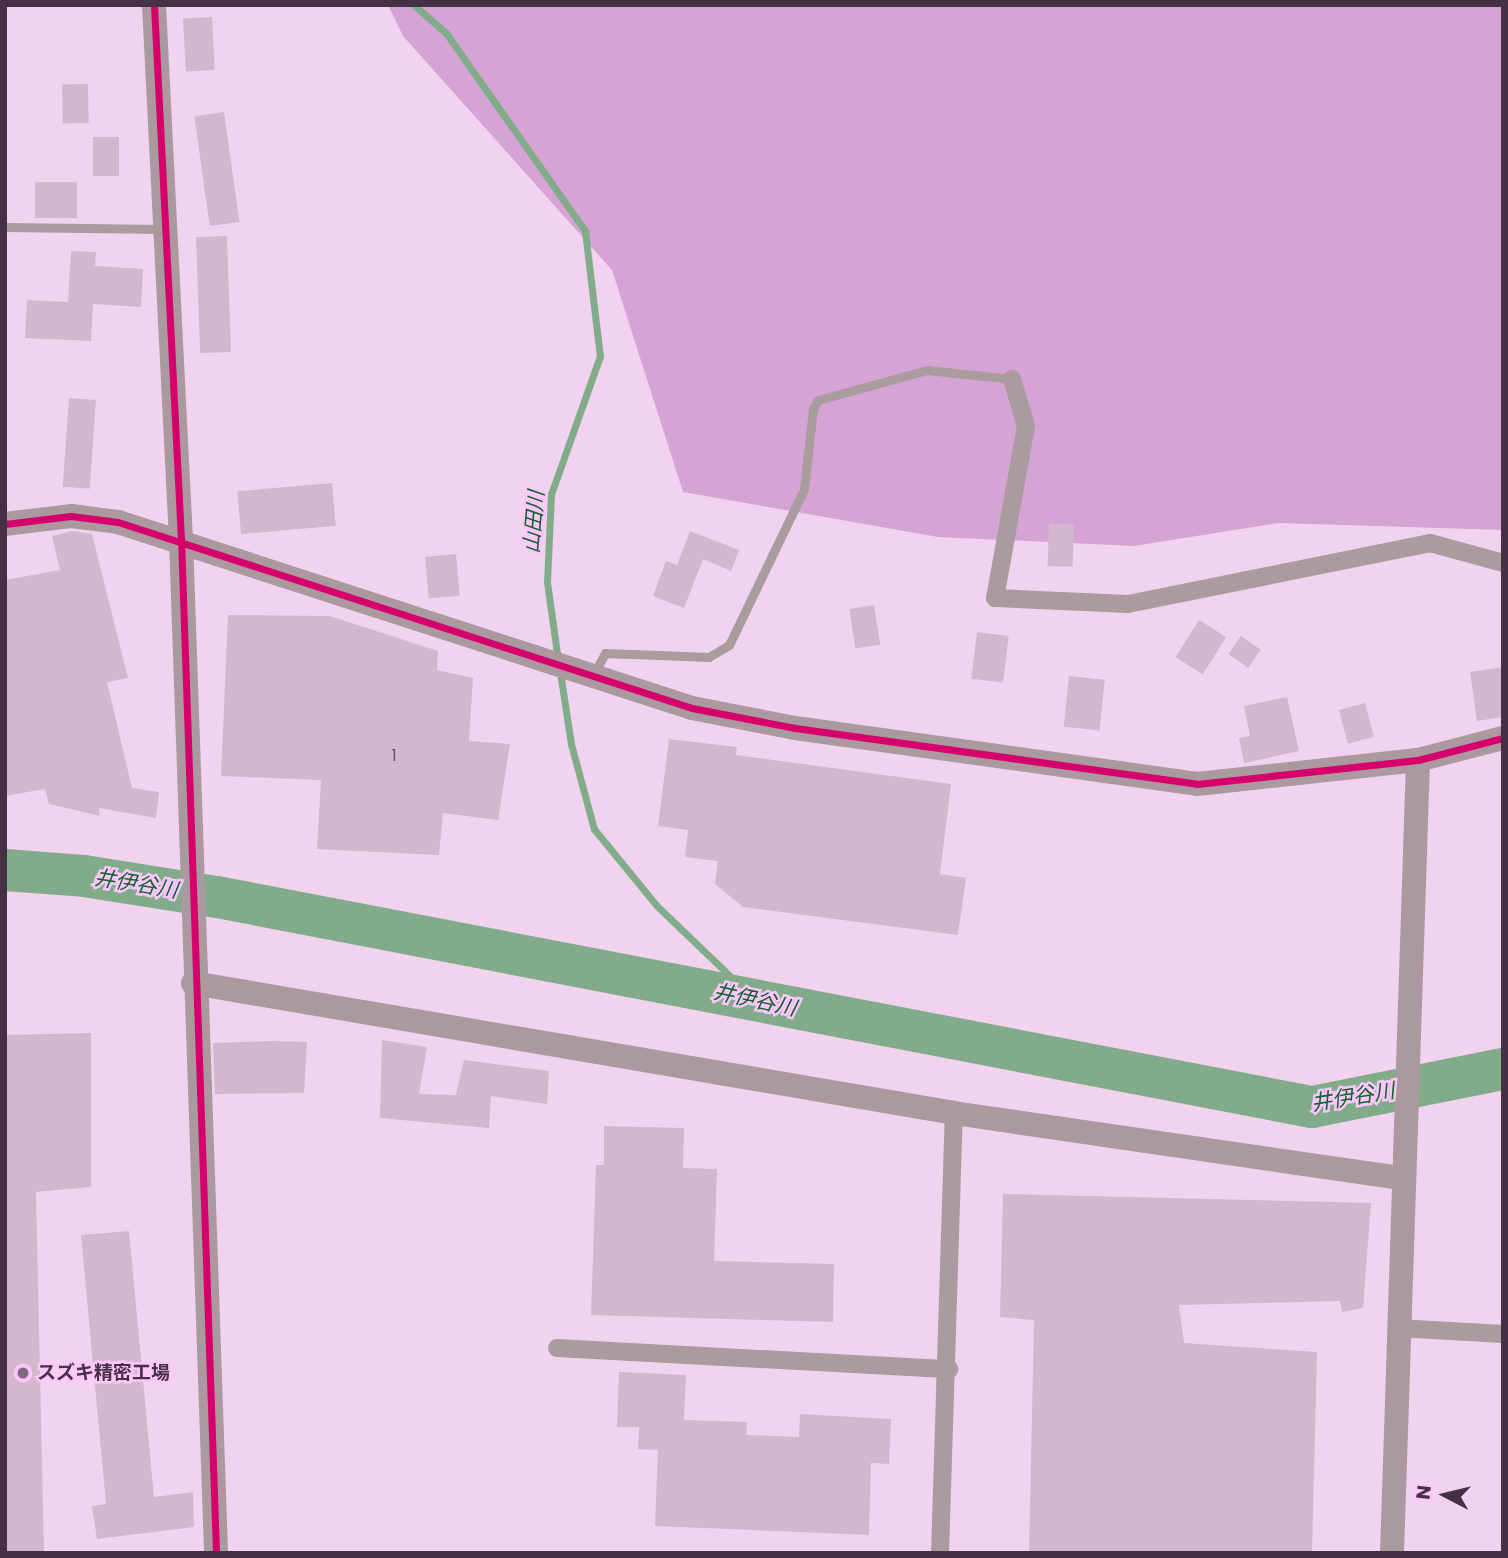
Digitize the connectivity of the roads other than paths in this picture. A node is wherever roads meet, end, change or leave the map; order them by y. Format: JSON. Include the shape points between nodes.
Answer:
{"nodes":[{"id":1,"x":154,"y":5,"type":"edge"},
{"id":2,"x":5,"y":227,"type":"edge"},
{"id":3,"x":166,"y":229,"type":"junction"},
{"id":4,"x":1012,"y":379,"type":"joint"},
{"id":5,"x":5,"y":524,"type":"edge"},
{"id":6,"x":181,"y":539,"type":"junction"},
{"id":7,"x":1503,"y":564,"type":"edge"},
{"id":8,"x":585,"y":674,"type":"junction"},
{"id":9,"x":1503,"y":737,"type":"edge"},
{"id":10,"x":1418,"y":760,"type":"junction"},
{"id":11,"x":192,"y":983,"type":"junction"},
{"id":12,"x":954,"y":1114,"type":"junction"},
{"id":13,"x":1402,"y":1166,"type":"junction"},
{"id":14,"x":1397,"y":1328,"type":"junction"},
{"id":15,"x":1503,"y":1334,"type":"edge"},
{"id":16,"x":557,"y":1348,"type":"dead end"},
{"id":17,"x":949,"y":1369,"type":"junction"},
{"id":18,"x":216,"y":1553,"type":"edge"},
{"id":19,"x":940,"y":1553,"type":"edge"},
{"id":20,"x":1392,"y":1553,"type":"edge"}],
"edges":[{"from":1,"to":3,"type":"street"},
{"from":2,"to":3,"type":"lane"},
{"from":3,"to":6,"type":"street"},
{"from":4,"to":7,"type":"street","via":[[1026,426],[995,598],[1128,604],[1430,543]]},
{"from":4,"to":8,"type":"lane","via":[[927,370],[818,400],[813,409],[804,489],[729,645],[709,657],[605,653]]},
{"from":5,"to":6,"type":"street","via":[[71,516]]},
{"from":6,"to":8,"type":"street"},
{"from":6,"to":11,"type":"street"},
{"from":8,"to":10,"type":"street","via":[[692,708],[795,728],[1197,784]]},
{"from":9,"to":10,"type":"street"},
{"from":10,"to":13,"type":"street","via":[[1411,1040]]},
{"from":11,"to":12,"type":"street"},
{"from":11,"to":18,"type":"street"},
{"from":12,"to":13,"type":"street"},
{"from":12,"to":17,"type":"street"},
{"from":13,"to":14,"type":"street"},
{"from":14,"to":15,"type":"street"},
{"from":14,"to":20,"type":"street"},
{"from":16,"to":17,"type":"street"},
{"from":17,"to":19,"type":"street"}]}
